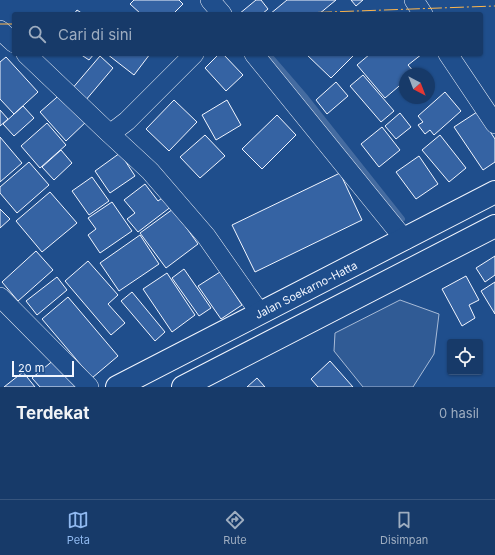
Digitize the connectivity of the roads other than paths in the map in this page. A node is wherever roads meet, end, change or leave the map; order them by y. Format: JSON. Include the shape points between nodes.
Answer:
{"nodes":[{"id":1,"x":414,"y":0,"type":"edge"},
{"id":2,"x":422,"y":12,"type":"edge"},
{"id":3,"x":0,"y":30,"type":"edge"},
{"id":4,"x":12,"y":41,"type":"edge"},
{"id":5,"x":28,"y":56,"type":"edge"},
{"id":6,"x":192,"y":56,"type":"edge"},
{"id":7,"x":256,"y":56,"type":"edge"},
{"id":8,"x":449,"y":56,"type":"edge"},
{"id":9,"x":495,"y":124,"type":"edge"},
{"id":10,"x":110,"y":134,"type":"junction"},
{"id":11,"x":495,"y":192,"type":"edge"},
{"id":12,"x":439,"y":220,"type":"junction"},
{"id":13,"x":495,"y":226,"type":"edge"},
{"id":14,"x":405,"y":240,"type":"junction"},
{"id":15,"x":450,"y":249,"type":"junction"},
{"id":16,"x":0,"y":297,"type":"edge"},
{"id":17,"x":260,"y":313,"type":"junction"},
{"id":18,"x":89,"y":387,"type":"edge"},
{"id":19,"x":117,"y":387,"type":"edge"},
{"id":20,"x":183,"y":387,"type":"edge"}],
"edges":[{"from":1,"to":2,"type":"street"},
{"from":3,"to":4,"type":"street"},
{"from":5,"to":10,"type":"street"},
{"from":6,"to":10,"type":"street","via":[[127,121]]},
{"from":7,"to":14,"type":"street"},
{"from":8,"to":9,"type":"street"},
{"from":10,"to":17,"type":"street","via":[[150,171],[206,236]]},
{"from":11,"to":12,"type":"highway","name":"Jalan Soekarno-Hatta"},
{"from":12,"to":14,"type":"highway","name":"Jalan Soekarno-Hatta"},
{"from":12,"to":15,"type":"highway"},
{"from":13,"to":15,"type":"highway"},
{"from":14,"to":17,"type":"highway","name":"Jalan Soekarno-Hatta"},
{"from":15,"to":20,"type":"highway"},
{"from":16,"to":18,"type":"street"},
{"from":17,"to":19,"type":"highway","name":"Jalan Soekarno-Hatta"}]}
